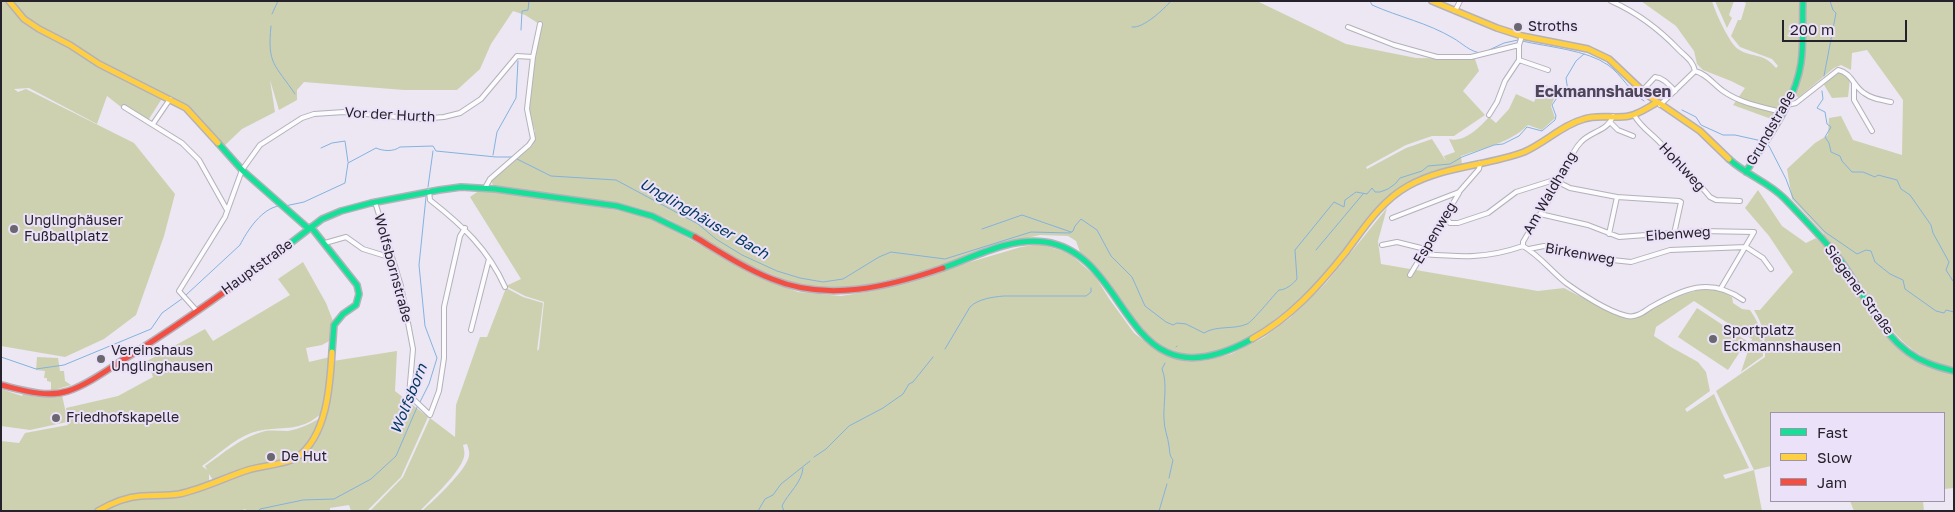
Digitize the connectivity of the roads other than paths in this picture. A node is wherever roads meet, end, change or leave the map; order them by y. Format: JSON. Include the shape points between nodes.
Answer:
{"nodes":[{"id":1,"x":9,"y":1,"type":"edge"},
{"id":2,"x":1432,"y":1,"type":"edge"},
{"id":3,"x":1460,"y":1,"type":"edge"},
{"id":4,"x":1611,"y":1,"type":"edge"},
{"id":5,"x":1803,"y":1,"type":"edge"},
{"id":6,"x":1455,"y":10,"type":"junction"},
{"id":7,"x":540,"y":24,"type":"dead end"},
{"id":8,"x":1348,"y":27,"type":"dead end"},
{"id":9,"x":1520,"y":40,"type":"junction"},
{"id":10,"x":533,"y":57,"type":"junction"},
{"id":11,"x":1519,"y":60,"type":"junction"},
{"id":12,"x":1548,"y":70,"type":"dead end"},
{"id":13,"x":1695,"y":71,"type":"junction"},
{"id":14,"x":1854,"y":84,"type":"junction"},
{"id":15,"x":1675,"y":90,"type":"junction"},
{"id":16,"x":1642,"y":91,"type":"junction"},
{"id":17,"x":170,"y":99,"type":"junction"},
{"id":18,"x":1891,"y":102,"type":"dead end"},
{"id":19,"x":1658,"y":104,"type":"junction"},
{"id":20,"x":1787,"y":104,"type":"junction"},
{"id":21,"x":124,"y":107,"type":"dead end"},
{"id":22,"x":1782,"y":112,"type":"junction"},
{"id":23,"x":1489,"y":115,"type":"dead end"},
{"id":24,"x":1634,"y":115,"type":"junction"},
{"id":25,"x":1613,"y":116,"type":"junction"},
{"id":26,"x":1611,"y":123,"type":"junction"},
{"id":27,"x":153,"y":124,"type":"junction"},
{"id":28,"x":1872,"y":131,"type":"dead end"},
{"id":29,"x":1633,"y":136,"type":"dead end"},
{"id":30,"x":1480,"y":163,"type":"junction"},
{"id":31,"x":242,"y":170,"type":"junction"},
{"id":32,"x":1746,"y":172,"type":"junction"},
{"id":33,"x":1560,"y":182,"type":"junction"},
{"id":34,"x":485,"y":188,"type":"junction"},
{"id":35,"x":429,"y":191,"type":"junction"},
{"id":36,"x":1459,"y":192,"type":"junction"},
{"id":37,"x":1616,"y":197,"type":"junction"},
{"id":38,"x":1740,"y":201,"type":"dead end"},
{"id":39,"x":375,"y":202,"type":"junction"},
{"id":40,"x":227,"y":210,"type":"junction"},
{"id":41,"x":1540,"y":214,"type":"junction"},
{"id":42,"x":1444,"y":216,"type":"junction"},
{"id":43,"x":1392,"y":218,"type":"dead end"},
{"id":44,"x":310,"y":228,"type":"junction"},
{"id":45,"x":465,"y":228,"type":"junction"},
{"id":46,"x":1609,"y":234,"type":"junction"},
{"id":47,"x":1674,"y":234,"type":"junction"},
{"id":48,"x":324,"y":243,"type":"junction"},
{"id":49,"x":1382,"y":245,"type":"dead end"},
{"id":50,"x":1523,"y":246,"type":"junction"},
{"id":51,"x":1746,"y":247,"type":"junction"},
{"id":52,"x":1425,"y":248,"type":"junction"},
{"id":53,"x":1528,"y":249,"type":"junction"},
{"id":54,"x":1422,"y":254,"type":"junction"},
{"id":55,"x":392,"y":258,"type":"junction"},
{"id":56,"x":489,"y":259,"type":"junction"},
{"id":57,"x":1771,"y":269,"type":"dead end"},
{"id":58,"x":1410,"y":275,"type":"dead end"},
{"id":59,"x":505,"y":287,"type":"dead end"},
{"id":60,"x":1721,"y":288,"type":"junction"},
{"id":61,"x":1743,"y":300,"type":"dead end"},
{"id":62,"x":196,"y":310,"type":"junction"},
{"id":63,"x":470,"y":330,"type":"dead end"},
{"id":64,"x":1954,"y":371,"type":"edge"},
{"id":65,"x":1,"y":384,"type":"edge"},
{"id":66,"x":98,"y":511,"type":"edge"}],
"edges":[{"from":1,"to":17,"type":"main road","via":[[24,19],[39,29],[99,64]]},
{"from":2,"to":6,"type":"main road","name":"Siegener Straße"},
{"from":3,"to":6,"type":"street"},
{"from":4,"to":13,"type":"street","via":[[1658,30],[1694,64]]},
{"from":5,"to":20,"type":"main road","name":"Grundstraße","via":[[1801,65]]},
{"from":6,"to":9,"type":"main road","name":"Siegener Straße"},
{"from":7,"to":10,"type":"street"},
{"from":8,"to":9,"type":"street","via":[[1437,57],[1471,57]]},
{"from":9,"to":11,"type":"street"},
{"from":9,"to":16,"type":"main road","name":"Siegener Straße","via":[[1588,49],[1602,54]]},
{"from":10,"to":31,"type":"street","name":"Vor der Hurth","via":[[517,56],[481,99],[460,112],[444,117],[411,119],[344,112],[308,116],[260,145]]},
{"from":10,"to":34,"type":"street","via":[[527,110],[533,139],[490,179]]},
{"from":11,"to":12,"type":"street"},
{"from":11,"to":23,"type":"street"},
{"from":13,"to":15,"type":"street"},
{"from":13,"to":22,"type":"street","via":[[1703,73],[1735,98]]},
{"from":14,"to":18,"type":"street","via":[[1869,96]]},
{"from":14,"to":20,"type":"street","via":[[1850,75],[1838,70],[1796,103]]},
{"from":14,"to":28,"type":"street","via":[[1854,100]]},
{"from":15,"to":16,"type":"street","via":[[1663,79],[1655,77]]},
{"from":15,"to":19,"type":"street"},
{"from":16,"to":19,"type":"main road","name":"Siegener Straße"},
{"from":17,"to":27,"type":"street"},
{"from":17,"to":31,"type":"main road","via":[[186,108]]},
{"from":19,"to":24,"type":"main road"},
{"from":19,"to":32,"type":"main road","name":"Siegener Straße","via":[[1700,131]]},
{"from":20,"to":22,"type":"main road","name":"Grundstraße"},
{"from":21,"to":27,"type":"street"},
{"from":22,"to":32,"type":"main road","name":"Grundstraße"},
{"from":24,"to":25,"type":"main road","name":"Hauptstraße"},
{"from":24,"to":38,"type":"street","name":"Hohlweg","via":[[1641,127],[1663,145],[1710,197]]},
{"from":25,"to":26,"type":"street"},
{"from":25,"to":30,"type":"main road","name":"Hauptstraße","via":[[1580,119],[1524,152]]},
{"from":26,"to":29,"type":"street"},
{"from":26,"to":33,"type":"street","name":"Am Waldhang","via":[[1583,140],[1574,150]]},
{"from":27,"to":40,"type":"street","via":[[182,143],[199,160]]},
{"from":30,"to":34,"type":"main road","name":"Hauptstraße","via":[[1424,178],[1402,190],[1384,205],[1323,281],[1287,316],[1239,347],[1200,358],[1182,357],[1144,337],[1096,272],[1074,251],[1060,244],[1045,241],[1016,243],[930,273],[870,289],[849,292],[817,290],[774,280],[649,214],[570,198]]},
{"from":30,"to":36,"type":"street","name":"Espenweg"},
{"from":31,"to":40,"type":"street"},
{"from":31,"to":44,"type":"main road"},
{"from":32,"to":64,"type":"main road","name":"Siegener Straße","via":[[1773,188],[1830,248],[1885,328],[1899,343],[1927,362]]},
{"from":33,"to":37,"type":"street","via":[[1570,188]]},
{"from":33,"to":41,"type":"street","name":"Am Waldhang"},
{"from":33,"to":42,"type":"street","via":[[1554,180],[1516,192],[1495,209],[1466,221],[1450,223]]},
{"from":34,"to":35,"type":"main road","name":"Hauptstraße"},
{"from":35,"to":39,"type":"main road","name":"Hauptstraße"},
{"from":35,"to":45,"type":"street","via":[[430,200]]},
{"from":36,"to":42,"type":"street","name":"Espenweg"},
{"from":36,"to":43,"type":"street"},
{"from":37,"to":46,"type":"street"},
{"from":37,"to":47,"type":"street","via":[[1681,202]]},
{"from":39,"to":44,"type":"main road","name":"Hauptstraße","via":[[335,212]]},
{"from":39,"to":55,"type":"street","name":"Wolfsbornstraße"},
{"from":40,"to":62,"type":"street","via":[[196,267],[180,287],[179,291]]},
{"from":41,"to":46,"type":"street","name":"Eibenweg","via":[[1588,225]]},
{"from":41,"to":50,"type":"street","name":"Am Waldhang","via":[[1522,242]]},
{"from":42,"to":52,"type":"street","name":"Espenweg"},
{"from":44,"to":48,"type":"main road"},
{"from":44,"to":62,"type":"main road","name":"Hauptstraße"},
{"from":45,"to":55,"type":"street","name":"Wolfsbornstraße","via":[[460,236],[444,307],[444,358],[439,391],[430,415],[409,395],[413,349]]},
{"from":45,"to":56,"type":"street"},
{"from":46,"to":47,"type":"street","name":"Eibenweg","via":[[1619,237]]},
{"from":47,"to":51,"type":"street","name":"Eibenweg","via":[[1754,232]]},
{"from":48,"to":55,"type":"street","via":[[346,237],[363,249]]},
{"from":48,"to":66,"type":"main road","via":[[357,285],[360,296],[359,302],[342,313],[334,325],[327,399],[318,432],[310,445],[295,459],[251,469],[179,494],[139,496]]},
{"from":49,"to":52,"type":"street","via":[[1398,242]]},
{"from":50,"to":53,"type":"street","name":"Am Waldhang"},
{"from":50,"to":54,"type":"street","via":[[1478,257]]},
{"from":51,"to":53,"type":"street","name":"Birkenweg","via":[[1670,250],[1631,262],[1544,246]]},
{"from":51,"to":57,"type":"street","via":[[1763,258]]},
{"from":51,"to":60,"type":"street"},
{"from":52,"to":54,"type":"street","name":"Espenweg"},
{"from":53,"to":60,"type":"street","name":"Am Waldhang","via":[[1566,283],[1626,316],[1642,313],[1684,291],[1708,286]]},
{"from":54,"to":58,"type":"street","name":"Espenweg"},
{"from":56,"to":59,"type":"street"},
{"from":56,"to":63,"type":"street"},
{"from":60,"to":61,"type":"street","name":"Am Waldhang"},
{"from":62,"to":65,"type":"main road","name":"Hauptstraße","via":[[115,366],[68,390],[36,393]]}]}
